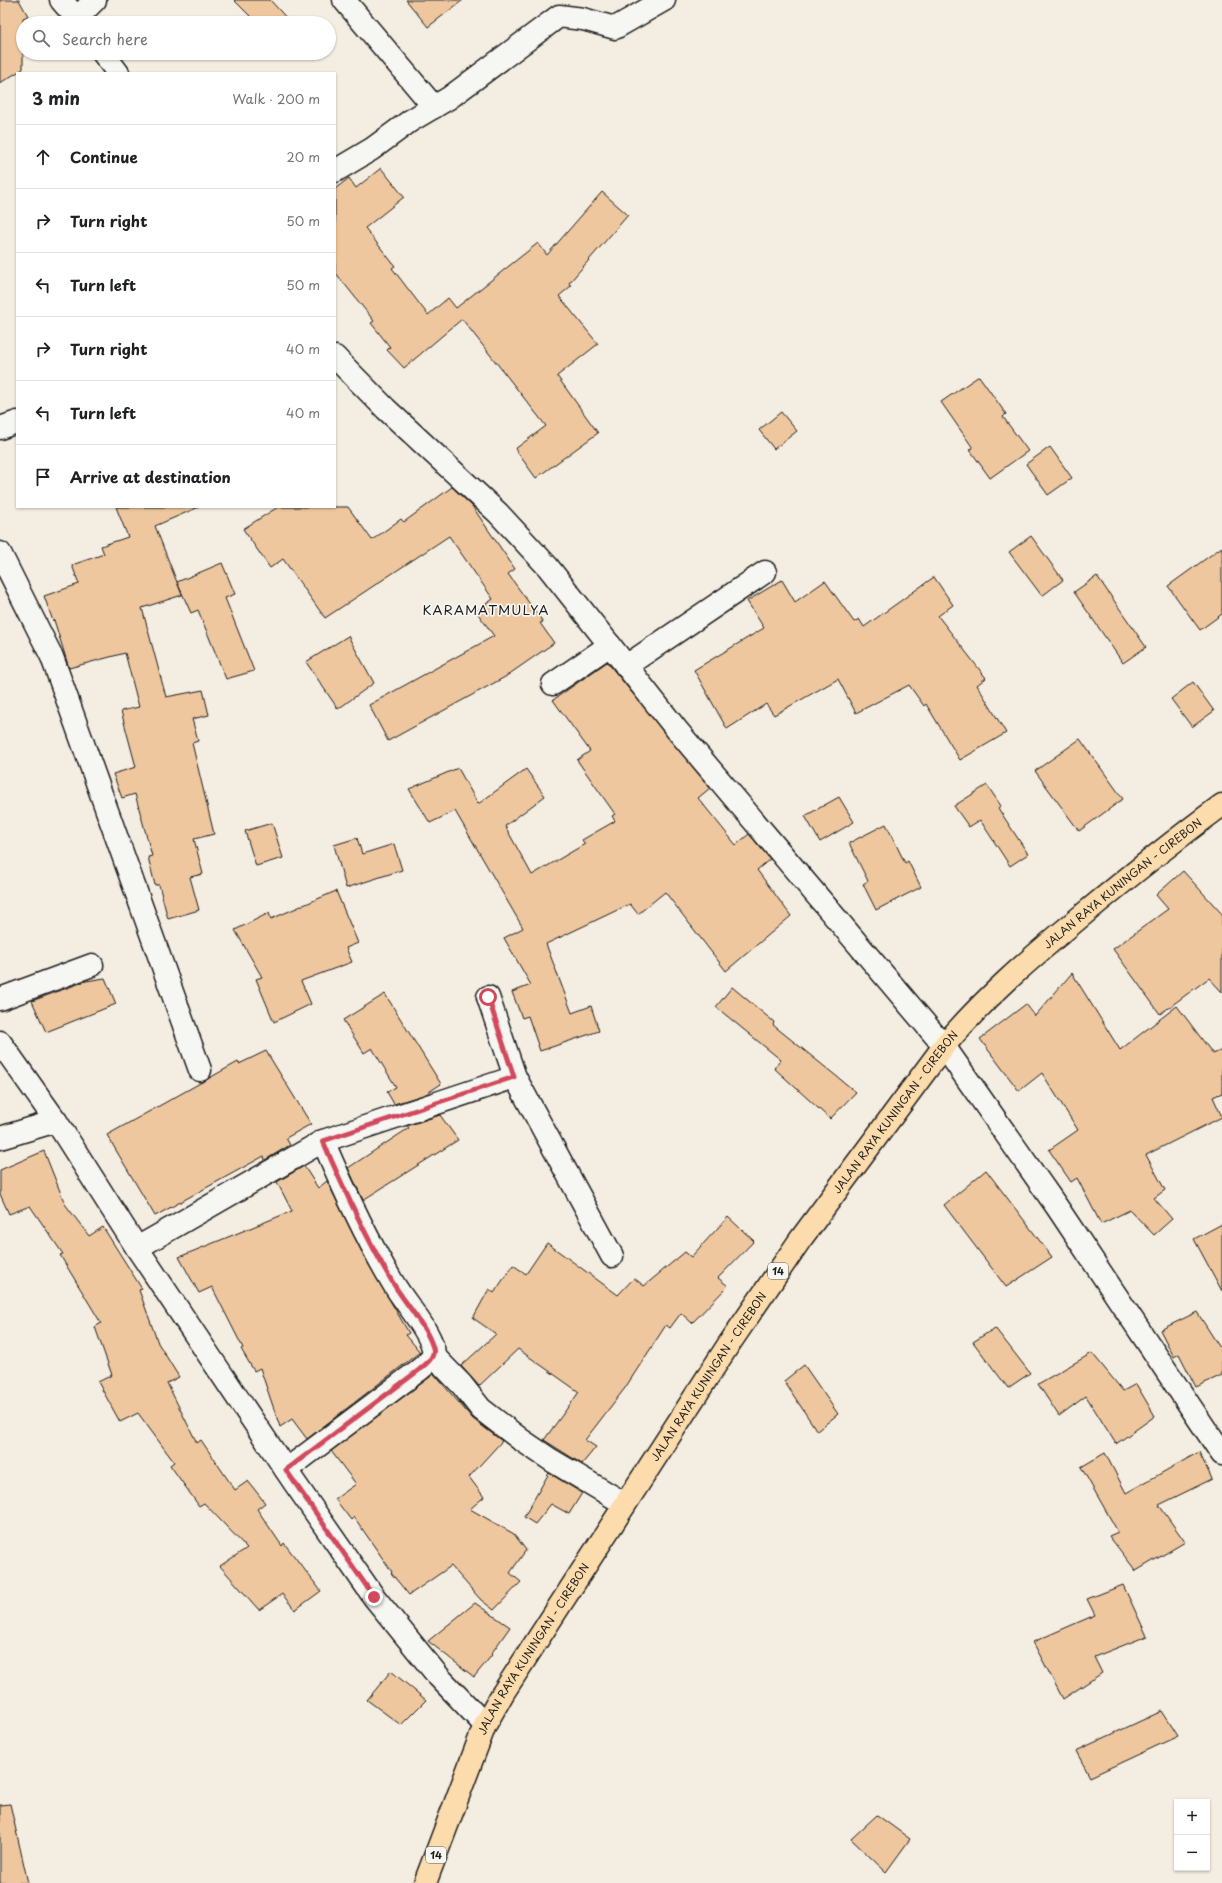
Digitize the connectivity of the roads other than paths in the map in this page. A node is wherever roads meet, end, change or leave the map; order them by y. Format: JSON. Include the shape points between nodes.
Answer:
{"nodes":[{"id":1,"x":61,"y":0,"type":"edge"},
{"id":2,"x":95,"y":0,"type":"edge"},
{"id":3,"x":344,"y":0,"type":"edge"},
{"id":4,"x":664,"y":0,"type":"edge"},
{"id":5,"x":75,"y":16,"type":"edge"},
{"id":6,"x":83,"y":16,"type":"edge"},
{"id":7,"x":108,"y":60,"type":"edge"},
{"id":8,"x":117,"y":72,"type":"edge"},
{"id":9,"x":434,"y":107,"type":"junction"},
{"id":10,"x":336,"y":170,"type":"edge"},
{"id":11,"x":336,"y":358,"type":"edge"},
{"id":12,"x":16,"y":422,"type":"edge"},
{"id":13,"x":0,"y":428,"type":"edge"},
{"id":14,"x":0,"y":553,"type":"edge"},
{"id":15,"x":765,"y":572,"type":"dead end"},
{"id":16,"x":610,"y":645,"type":"junction"},
{"id":17,"x":626,"y":666,"type":"junction"},
{"id":18,"x":553,"y":684,"type":"dead end"},
{"id":19,"x":1222,"y":805,"type":"edge"},
{"id":20,"x":92,"y":965,"type":"dead end"},
{"id":21,"x":488,"y":997,"type":"dead end"},
{"id":22,"x":0,"y":999,"type":"edge"},
{"id":23,"x":0,"y":1042,"type":"edge"},
{"id":24,"x":944,"y":1046,"type":"junction"},
{"id":25,"x":200,"y":1070,"type":"dead end"},
{"id":26,"x":514,"y":1077,"type":"junction"},
{"id":27,"x":56,"y":1121,"type":"junction"},
{"id":28,"x":0,"y":1138,"type":"edge"},
{"id":29,"x":323,"y":1141,"type":"junction"},
{"id":30,"x":137,"y":1248,"type":"junction"},
{"id":31,"x":612,"y":1256,"type":"dead end"},
{"id":32,"x":432,"y":1355,"type":"junction"},
{"id":33,"x":1222,"y":1454,"type":"edge"},
{"id":34,"x":286,"y":1470,"type":"junction"},
{"id":35,"x":625,"y":1504,"type":"junction"},
{"id":36,"x":485,"y":1725,"type":"junction"},
{"id":37,"x":425,"y":1883,"type":"edge"}],
"edges":[{"from":1,"to":5,"type":"street"},
{"from":2,"to":6,"type":"street"},
{"from":3,"to":9,"type":"street"},
{"from":4,"to":9,"type":"street","via":[[615,28],[583,19],[559,16]]},
{"from":7,"to":8,"type":"street"},
{"from":9,"to":10,"type":"street"},
{"from":11,"to":16,"type":"street","via":[[386,409],[498,513],[548,567]]},
{"from":12,"to":13,"type":"street"},
{"from":14,"to":25,"type":"street","via":[[52,657]]},
{"from":15,"to":17,"type":"street"},
{"from":16,"to":17,"type":"street"},
{"from":16,"to":18,"type":"street"},
{"from":17,"to":24,"type":"street"},
{"from":19,"to":24,"type":"highway","name":"JALAN RAYA KUNINGAN - CIREBON","number":"14","via":[[1164,848],[1015,971]]},
{"from":20,"to":22,"type":"street"},
{"from":21,"to":26,"type":"street"},
{"from":23,"to":27,"type":"street"},
{"from":24,"to":33,"type":"street","via":[[1057,1207]]},
{"from":24,"to":35,"type":"highway","name":"JALAN RAYA KUNINGAN - CIREBON","number":"14","via":[[800,1240]]},
{"from":26,"to":29,"type":"street"},
{"from":26,"to":31,"type":"street"},
{"from":27,"to":28,"type":"street"},
{"from":27,"to":30,"type":"street"},
{"from":29,"to":30,"type":"street"},
{"from":29,"to":32,"type":"street","via":[[345,1193],[393,1284],[425,1332],[433,1348]]},
{"from":30,"to":34,"type":"street"},
{"from":32,"to":34,"type":"street","via":[[419,1370]]},
{"from":32,"to":35,"type":"street","via":[[462,1385],[481,1409],[514,1435]]},
{"from":34,"to":36,"type":"street","via":[[374,1597],[439,1677]]},
{"from":35,"to":36,"type":"highway","name":"JALAN RAYA KUNINGAN - CIREBON","number":"14"},
{"from":36,"to":37,"type":"highway","name":"JALAN RAYA KUNINGAN - CIREBON","number":"14"}]}
